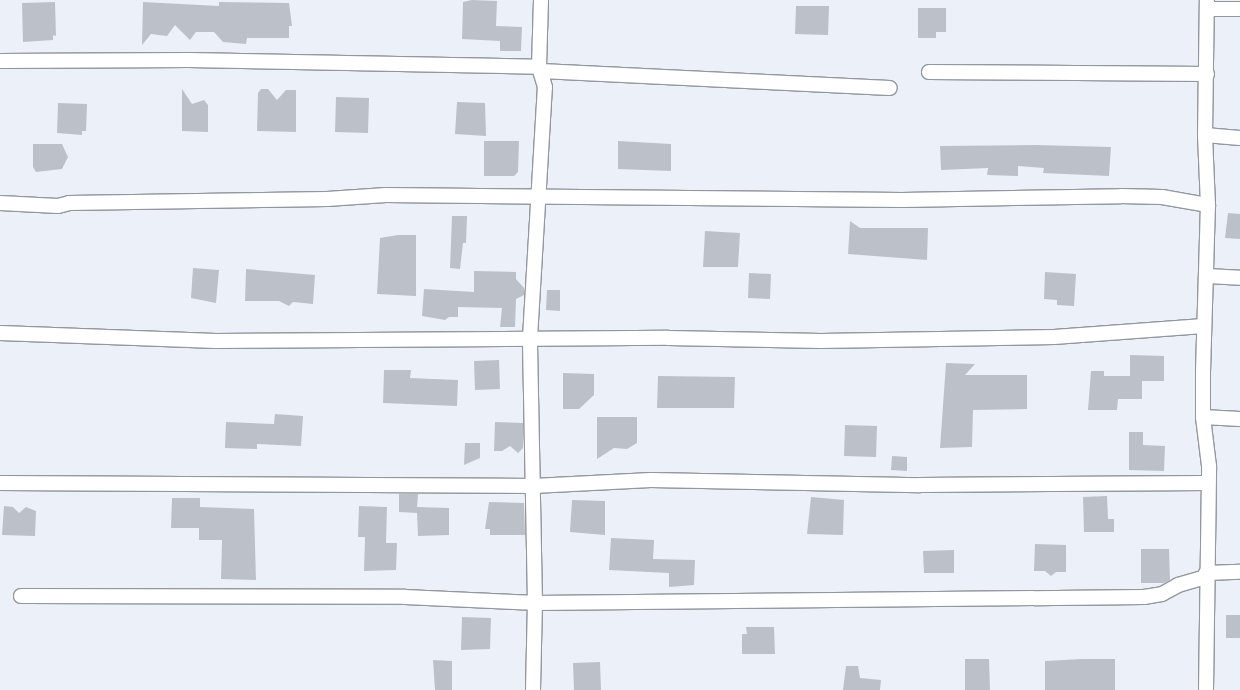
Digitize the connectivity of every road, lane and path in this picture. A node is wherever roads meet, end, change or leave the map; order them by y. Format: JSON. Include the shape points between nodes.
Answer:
{"nodes":[{"id":1,"x":541,"y":0,"type":"edge"},
{"id":2,"x":1207,"y":4,"type":"edge"},
{"id":3,"x":1240,"y":9,"type":"edge"},
{"id":4,"x":0,"y":61,"type":"edge"},
{"id":5,"x":540,"y":69,"type":"junction"},
{"id":6,"x":929,"y":72,"type":"dead end"},
{"id":7,"x":1207,"y":74,"type":"junction"},
{"id":8,"x":890,"y":88,"type":"dead end"},
{"id":9,"x":1205,"y":135,"type":"junction"},
{"id":10,"x":1240,"y":138,"type":"edge"},
{"id":11,"x":537,"y":195,"type":"junction"},
{"id":12,"x":0,"y":203,"type":"edge"},
{"id":13,"x":1208,"y":204,"type":"junction"},
{"id":14,"x":1207,"y":276,"type":"junction"},
{"id":15,"x":1240,"y":278,"type":"edge"},
{"id":16,"x":1204,"y":326,"type":"junction"},
{"id":17,"x":0,"y":333,"type":"edge"},
{"id":18,"x":530,"y":338,"type":"junction"},
{"id":19,"x":1203,"y":417,"type":"junction"},
{"id":20,"x":1240,"y":419,"type":"edge"},
{"id":21,"x":1208,"y":482,"type":"junction"},
{"id":22,"x":0,"y":483,"type":"edge"},
{"id":23,"x":533,"y":486,"type":"junction"},
{"id":24,"x":1240,"y":572,"type":"edge"},
{"id":25,"x":1206,"y":575,"type":"junction"},
{"id":26,"x":21,"y":596,"type":"dead end"},
{"id":27,"x":535,"y":603,"type":"junction"},
{"id":28,"x":532,"y":690,"type":"edge"},
{"id":29,"x":1206,"y":690,"type":"edge"}],
"edges":[{"from":1,"to":5,"type":"street"},
{"from":2,"to":3,"type":"street"},
{"from":2,"to":7,"type":"street"},
{"from":4,"to":5,"type":"street","via":[[189,60]]},
{"from":5,"to":8,"type":"street"},
{"from":5,"to":11,"type":"street","via":[[545,87]]},
{"from":6,"to":7,"type":"street"},
{"from":7,"to":9,"type":"street"},
{"from":9,"to":10,"type":"street"},
{"from":9,"to":13,"type":"street"},
{"from":11,"to":12,"type":"street","via":[[386,195],[327,199],[69,203],[58,206]]},
{"from":11,"to":13,"type":"street","via":[[902,200],[1121,196],[1162,197]]},
{"from":11,"to":18,"type":"street"},
{"from":13,"to":14,"type":"street"},
{"from":14,"to":15,"type":"street"},
{"from":14,"to":16,"type":"street"},
{"from":16,"to":18,"type":"street","via":[[1100,335],[939,340]]},
{"from":16,"to":19,"type":"street"},
{"from":17,"to":18,"type":"street","via":[[216,341]]},
{"from":18,"to":23,"type":"street"},
{"from":19,"to":20,"type":"street"},
{"from":19,"to":21,"type":"street"},
{"from":21,"to":23,"type":"street","via":[[920,485],[651,480]]},
{"from":21,"to":25,"type":"street"},
{"from":22,"to":23,"type":"street"},
{"from":23,"to":27,"type":"street"},
{"from":24,"to":25,"type":"street"},
{"from":25,"to":27,"type":"street","via":[[1162,594],[1144,597]]},
{"from":25,"to":29,"type":"street"},
{"from":26,"to":27,"type":"street","via":[[405,597]]},
{"from":27,"to":28,"type":"street"}]}
